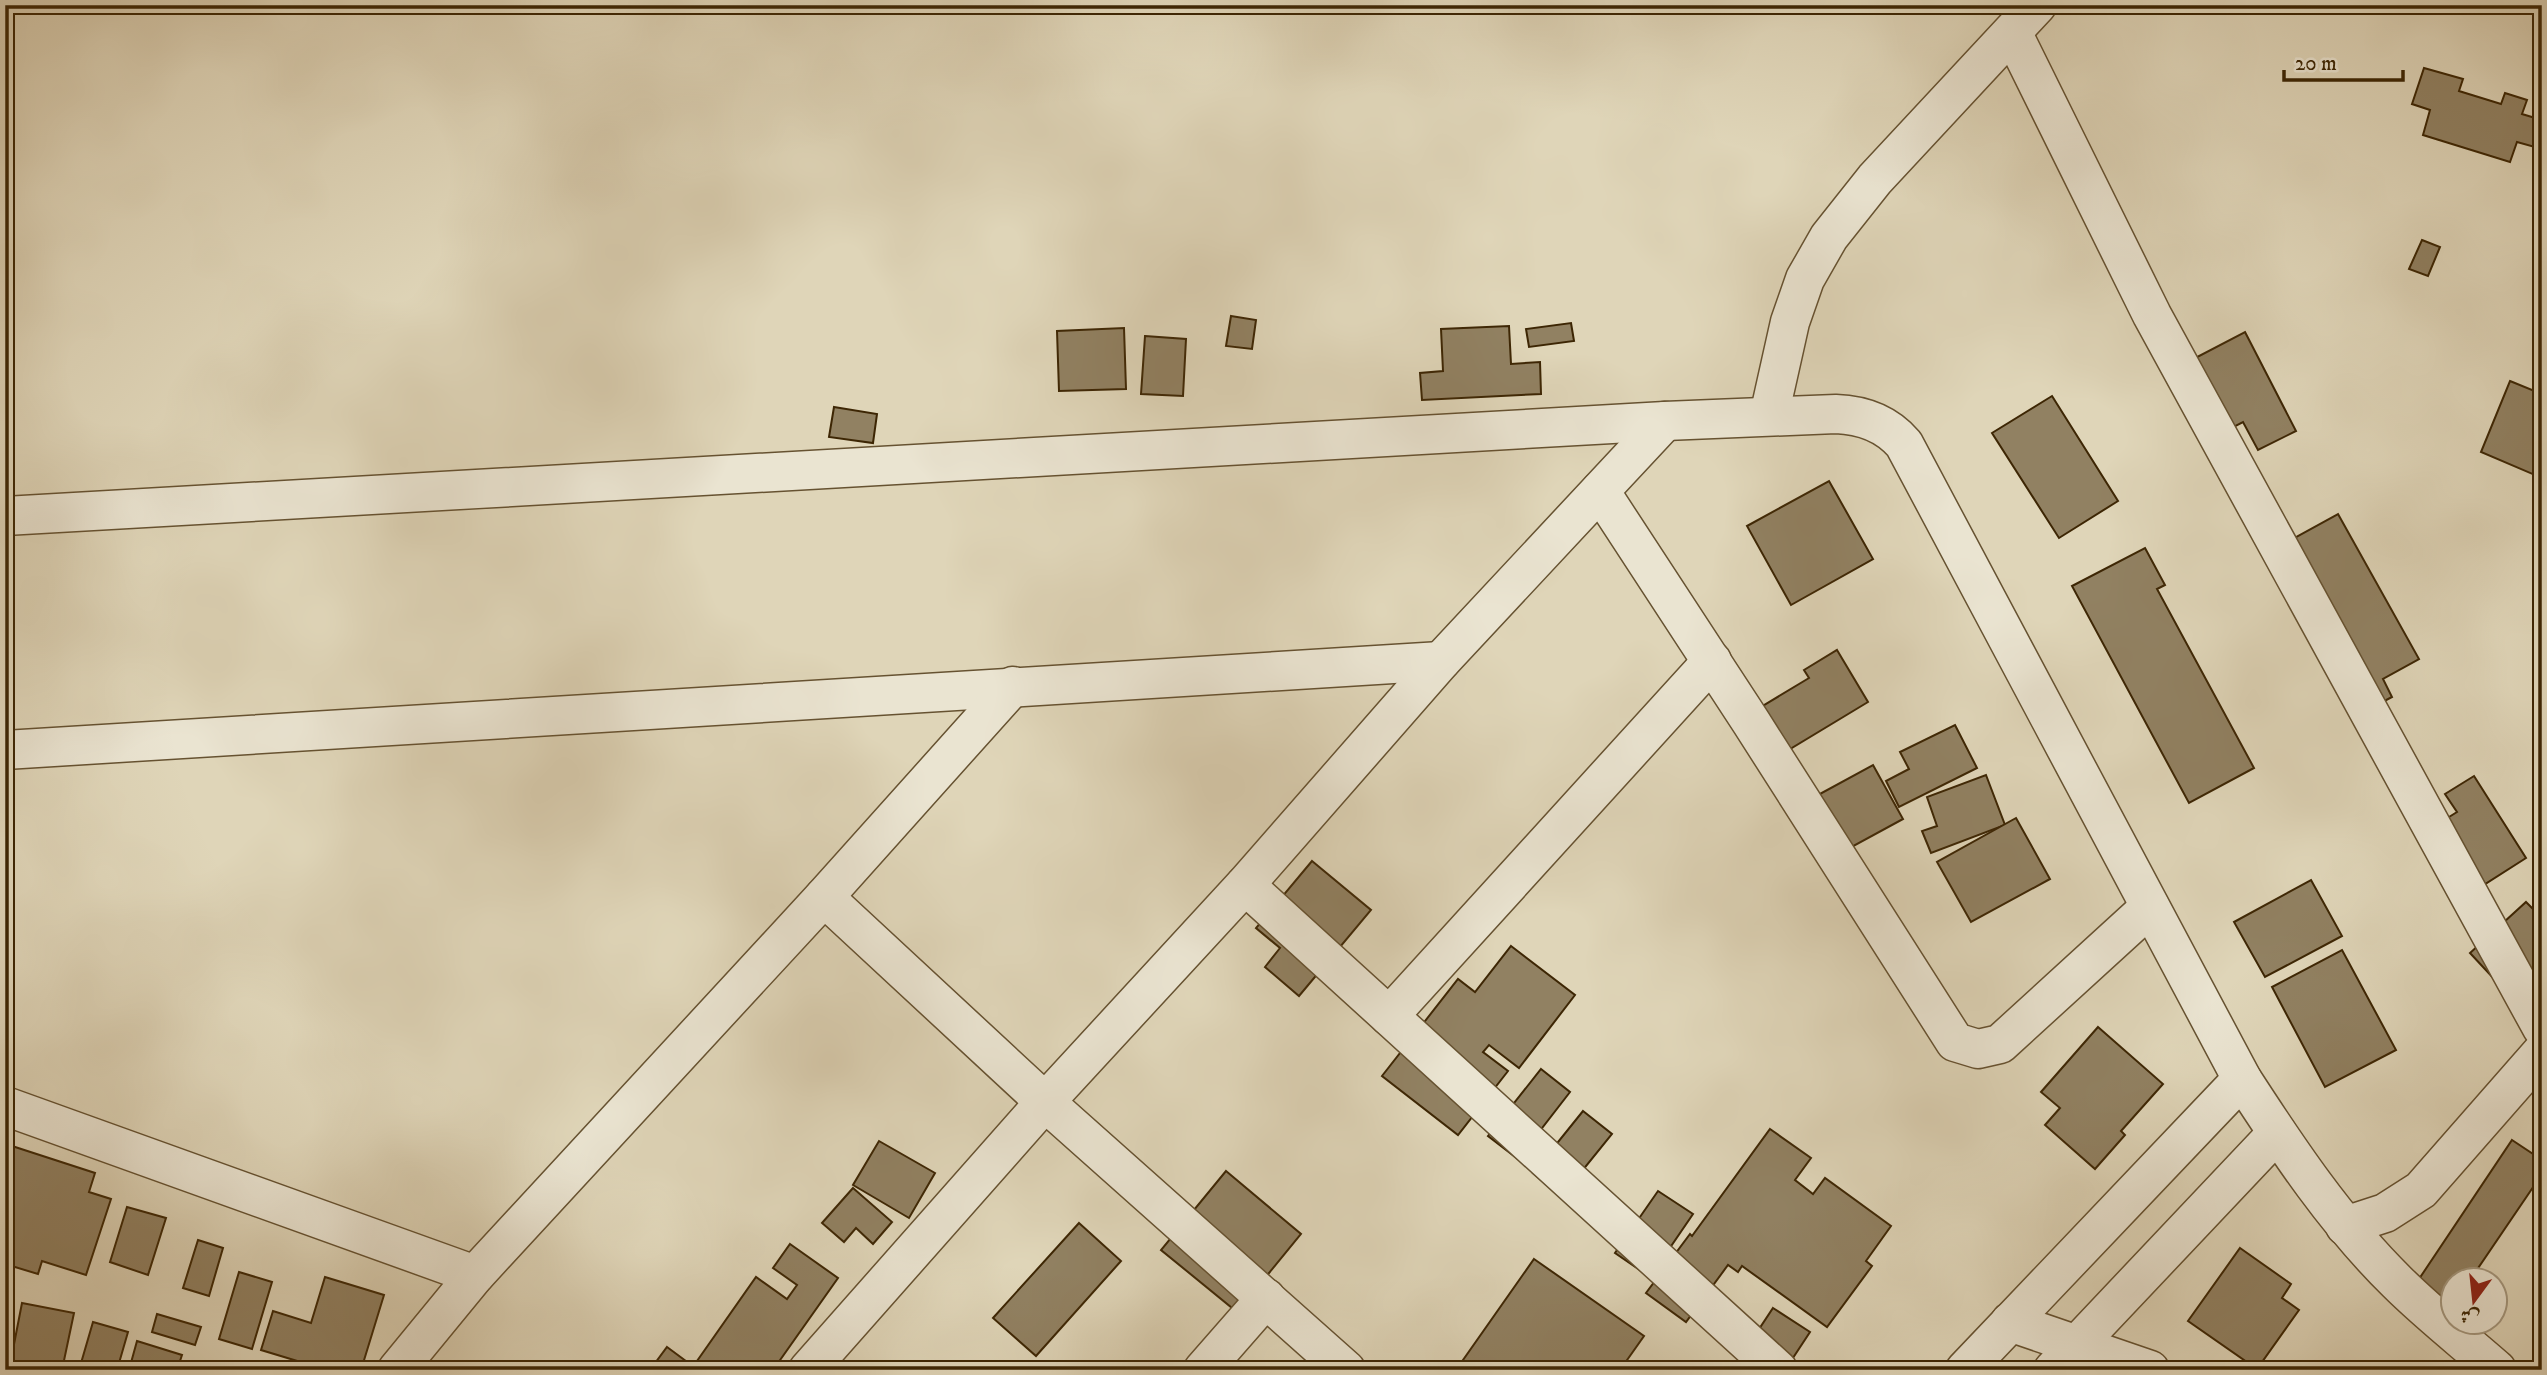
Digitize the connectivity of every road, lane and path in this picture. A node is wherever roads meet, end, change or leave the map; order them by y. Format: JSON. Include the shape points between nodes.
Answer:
{"nodes":[{"id":1,"x":2038,"y":5,"type":"edge"},
{"id":2,"x":2013,"y":34,"type":"junction"},
{"id":3,"x":1769,"y":416,"type":"junction"},
{"id":4,"x":1665,"y":421,"type":"junction"},
{"id":5,"x":1600,"y":491,"type":"junction"},
{"id":6,"x":5,"y":516,"type":"edge"},
{"id":7,"x":1441,"y":661,"type":"junction"},
{"id":8,"x":1712,"y":661,"type":"junction"},
{"id":9,"x":1013,"y":686,"type":"junction"},
{"id":10,"x":5,"y":750,"type":"edge"},
{"id":11,"x":1245,"y":885,"type":"junction"},
{"id":12,"x":824,"y":897,"type":"junction"},
{"id":13,"x":2150,"y":906,"type":"junction"},
{"id":14,"x":1389,"y":1016,"type":"junction"},
{"id":15,"x":2542,"y":1028,"type":"edge"},
{"id":16,"x":2542,"y":1052,"type":"edge"},
{"id":17,"x":2242,"y":1079,"type":"junction"},
{"id":18,"x":1045,"y":1102,"type":"junction"},
{"id":19,"x":5,"y":1106,"type":"edge"},
{"id":20,"x":2277,"y":1133,"type":"junction"},
{"id":21,"x":2345,"y":1226,"type":"junction"},
{"id":22,"x":475,"y":1275,"type":"junction"},
{"id":23,"x":1266,"y":1298,"type":"junction"},
{"id":24,"x":2010,"y":1322,"type":"junction"},
{"id":25,"x":2065,"y":1358,"type":"edge"},
{"id":26,"x":397,"y":1370,"type":"edge"},
{"id":27,"x":808,"y":1370,"type":"edge"},
{"id":28,"x":1203,"y":1370,"type":"edge"},
{"id":29,"x":1346,"y":1370,"type":"edge"},
{"id":30,"x":1777,"y":1370,"type":"edge"},
{"id":31,"x":1965,"y":1370,"type":"edge"},
{"id":32,"x":2150,"y":1370,"type":"edge"},
{"id":33,"x":2497,"y":1370,"type":"edge"}],
"edges":[{"from":1,"to":2,"type":"street"},
{"from":2,"to":3,"type":"street","via":[[1875,179],[1829,237],[1805,279],[1790,322]]},
{"from":2,"to":15,"type":"street","via":[[2152,315]]},
{"from":3,"to":4,"type":"street"},
{"from":3,"to":13,"type":"street","via":[[1854,414],[1884,426],[1904,444]]},
{"from":4,"to":5,"type":"street"},
{"from":4,"to":6,"type":"street"},
{"from":5,"to":7,"type":"street"},
{"from":5,"to":8,"type":"street"},
{"from":7,"to":9,"type":"street"},
{"from":7,"to":11,"type":"street"},
{"from":8,"to":13,"type":"street","via":[[1955,1042],[1978,1049],[2000,1044]]},
{"from":8,"to":14,"type":"street"},
{"from":9,"to":10,"type":"street"},
{"from":9,"to":12,"type":"street"},
{"from":11,"to":14,"type":"street"},
{"from":11,"to":18,"type":"street"},
{"from":12,"to":18,"type":"street"},
{"from":12,"to":22,"type":"street"},
{"from":13,"to":17,"type":"street"},
{"from":14,"to":30,"type":"street"},
{"from":16,"to":21,"type":"street","via":[[2421,1190],[2385,1213]]},
{"from":17,"to":20,"type":"street"},
{"from":17,"to":24,"type":"street"},
{"from":18,"to":23,"type":"street"},
{"from":18,"to":27,"type":"street"},
{"from":19,"to":22,"type":"street"},
{"from":20,"to":21,"type":"street"},
{"from":20,"to":25,"type":"street"},
{"from":21,"to":33,"type":"street","via":[[2397,1282]]},
{"from":22,"to":26,"type":"street"},
{"from":23,"to":28,"type":"street"},
{"from":23,"to":29,"type":"street"},
{"from":24,"to":25,"type":"street"},
{"from":24,"to":31,"type":"street"},
{"from":25,"to":32,"type":"street"}]}
